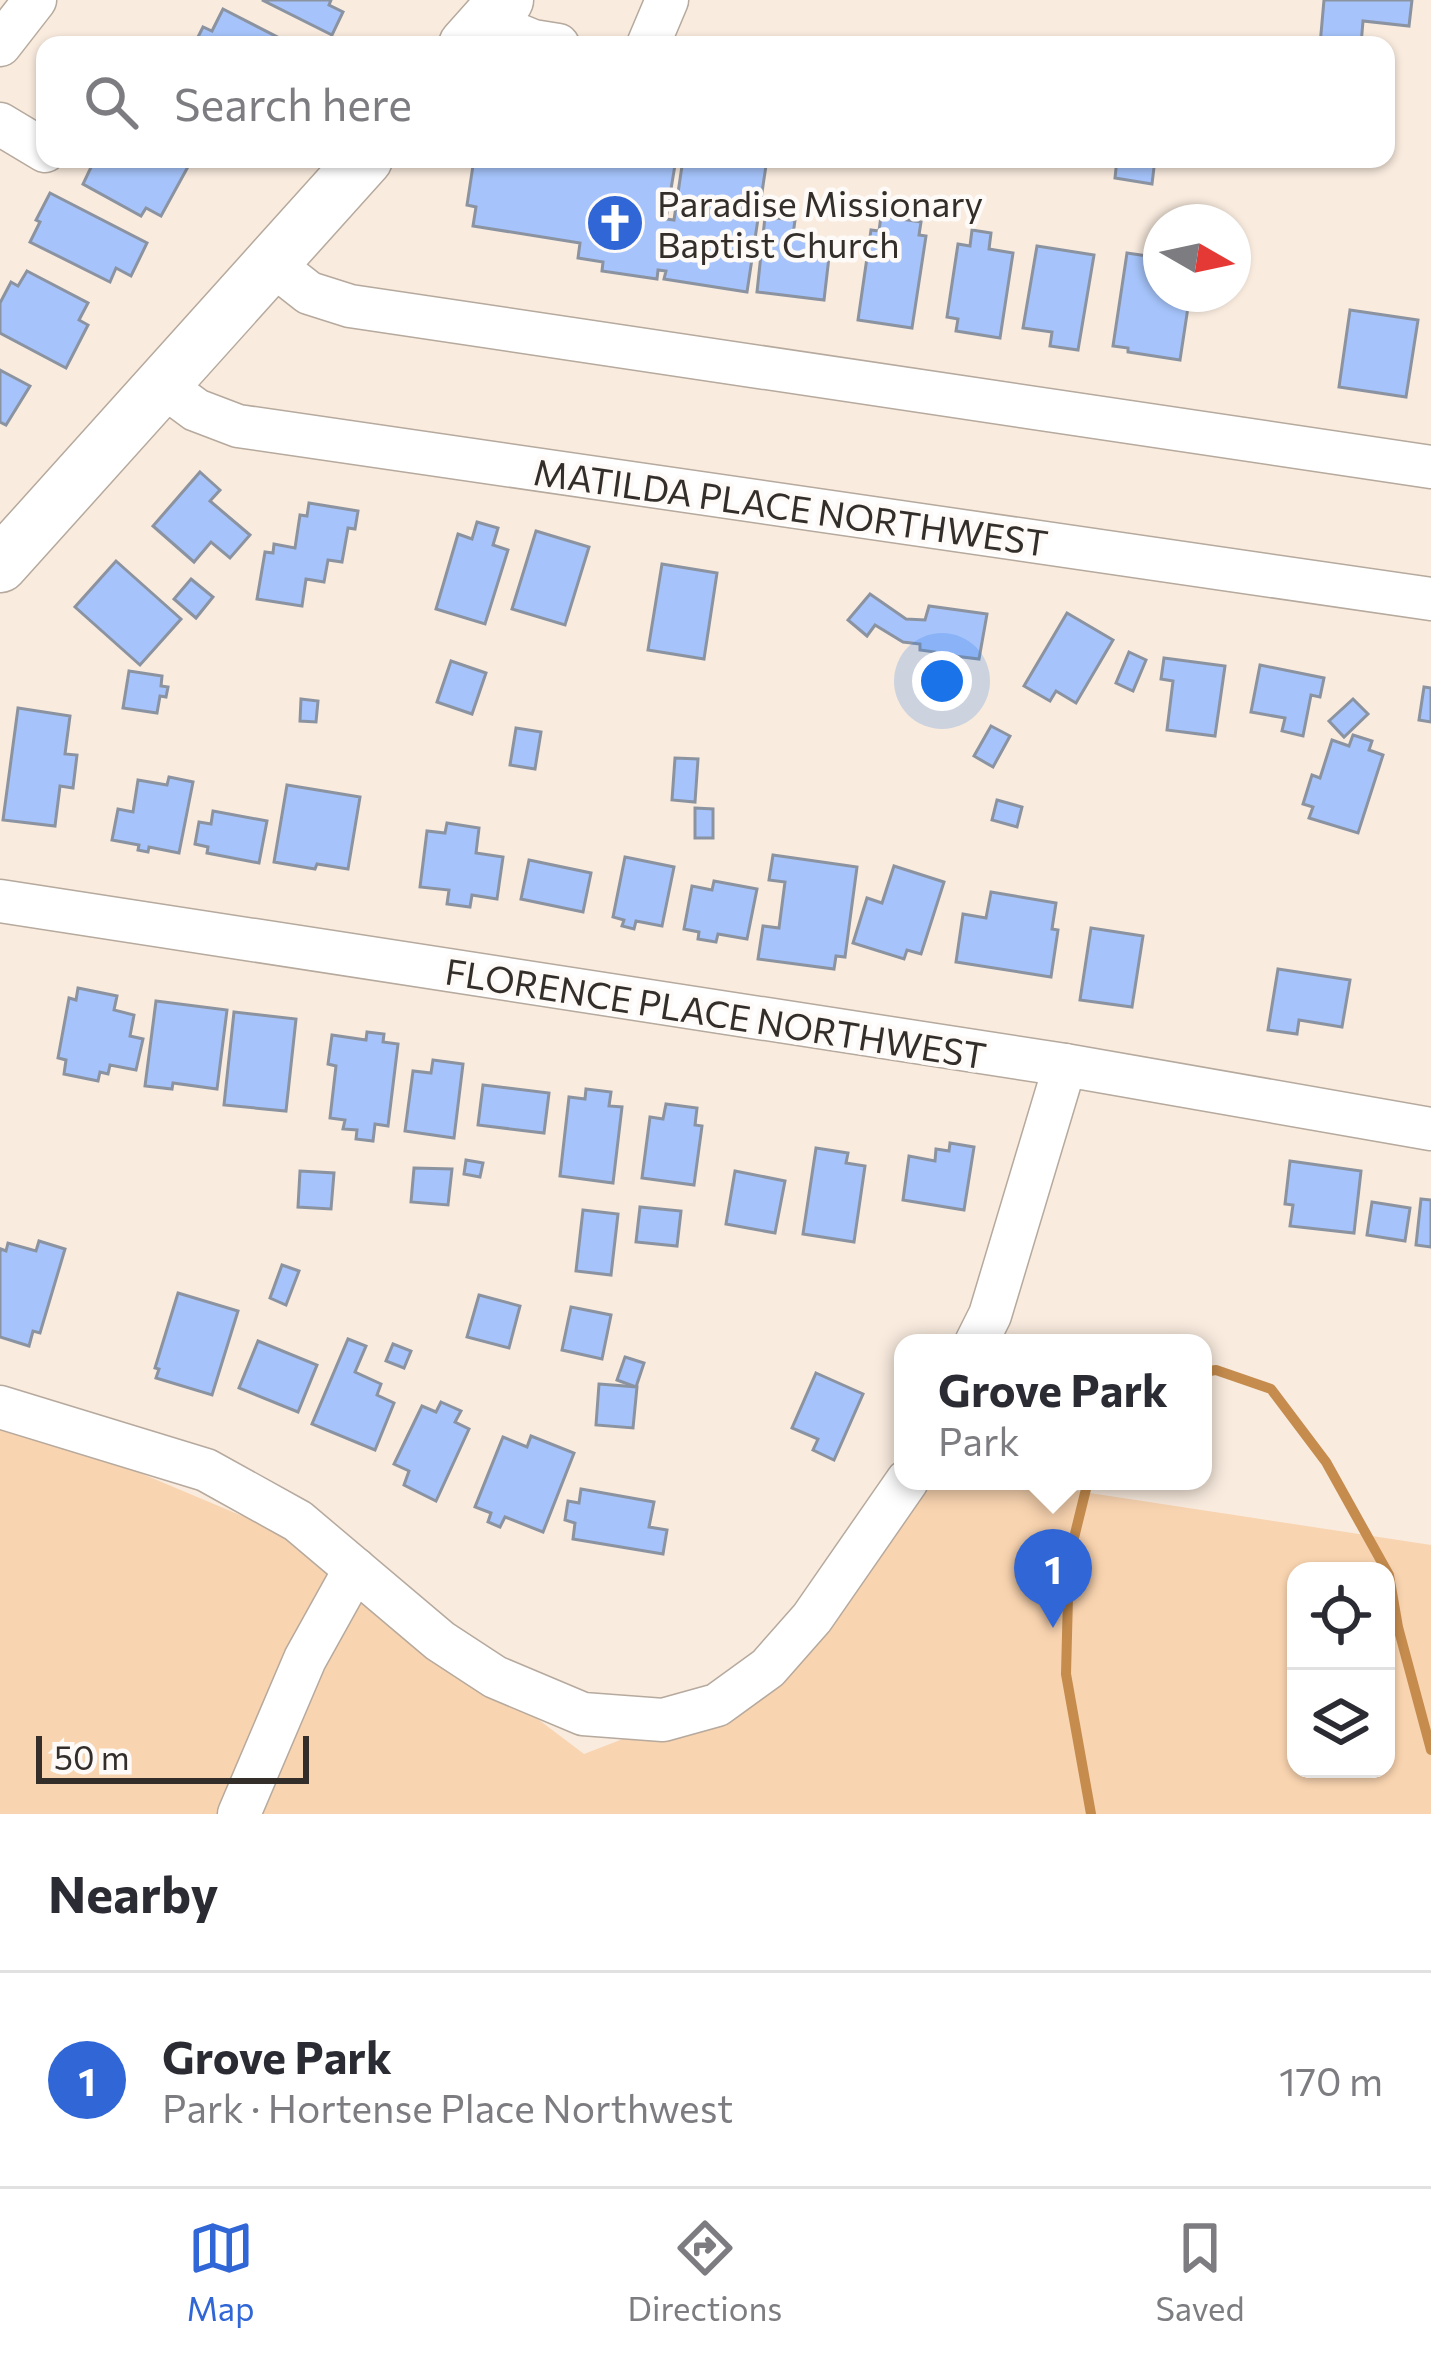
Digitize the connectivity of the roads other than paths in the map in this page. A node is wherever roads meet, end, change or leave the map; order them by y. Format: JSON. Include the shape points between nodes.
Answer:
{"nodes":[{"id":1,"x":34,"y":0,"type":"edge"},
{"id":2,"x":667,"y":0,"type":"edge"},
{"id":3,"x":486,"y":22,"type":"edge"},
{"id":4,"x":521,"y":36,"type":"edge"},
{"id":5,"x":652,"y":36,"type":"edge"},
{"id":6,"x":0,"y":45,"type":"edge"},
{"id":7,"x":0,"y":124,"type":"edge"},
{"id":8,"x":36,"y":146,"type":"edge"},
{"id":9,"x":357,"y":168,"type":"edge"},
{"id":10,"x":272,"y":264,"type":"junction"},
{"id":11,"x":162,"y":385,"type":"junction"},
{"id":12,"x":1431,"y":467,"type":"edge"},
{"id":13,"x":0,"y":565,"type":"edge"},
{"id":14,"x":1431,"y":599,"type":"edge"},
{"id":15,"x":0,"y":901,"type":"edge"},
{"id":16,"x":1065,"y":1065,"type":"junction"},
{"id":17,"x":1431,"y":1129,"type":"edge"},
{"id":18,"x":980,"y":1334,"type":"edge"},
{"id":19,"x":0,"y":1407,"type":"edge"},
{"id":20,"x":901,"y":1490,"type":"edge"},
{"id":21,"x":355,"y":1569,"type":"junction"},
{"id":22,"x":239,"y":1814,"type":"edge"}],
"edges":[{"from":1,"to":6,"type":"street"},
{"from":2,"to":5,"type":"street"},
{"from":3,"to":4,"type":"street"},
{"from":7,"to":8,"type":"street"},
{"from":9,"to":10,"type":"main road"},
{"from":10,"to":11,"type":"main road"},
{"from":10,"to":12,"type":"street","via":[[309,293],[350,306]]},
{"from":11,"to":13,"type":"main road"},
{"from":11,"to":14,"type":"street","name":"MATILDA PLACE NORTHWEST","via":[[238,426]]},
{"from":15,"to":16,"type":"street","name":"FLORENCE PLACE NORTHWEST"},
{"from":16,"to":17,"type":"street","name":"FLORENCE PLACE NORTHWEST"},
{"from":16,"to":18,"type":"street"},
{"from":19,"to":21,"type":"street","via":[[206,1470],[298,1521]]},
{"from":20,"to":21,"type":"street","via":[[768,1668],[717,1705],[663,1720],[583,1714],[495,1677]]},
{"from":21,"to":22,"type":"street","via":[[305,1659]]}]}
